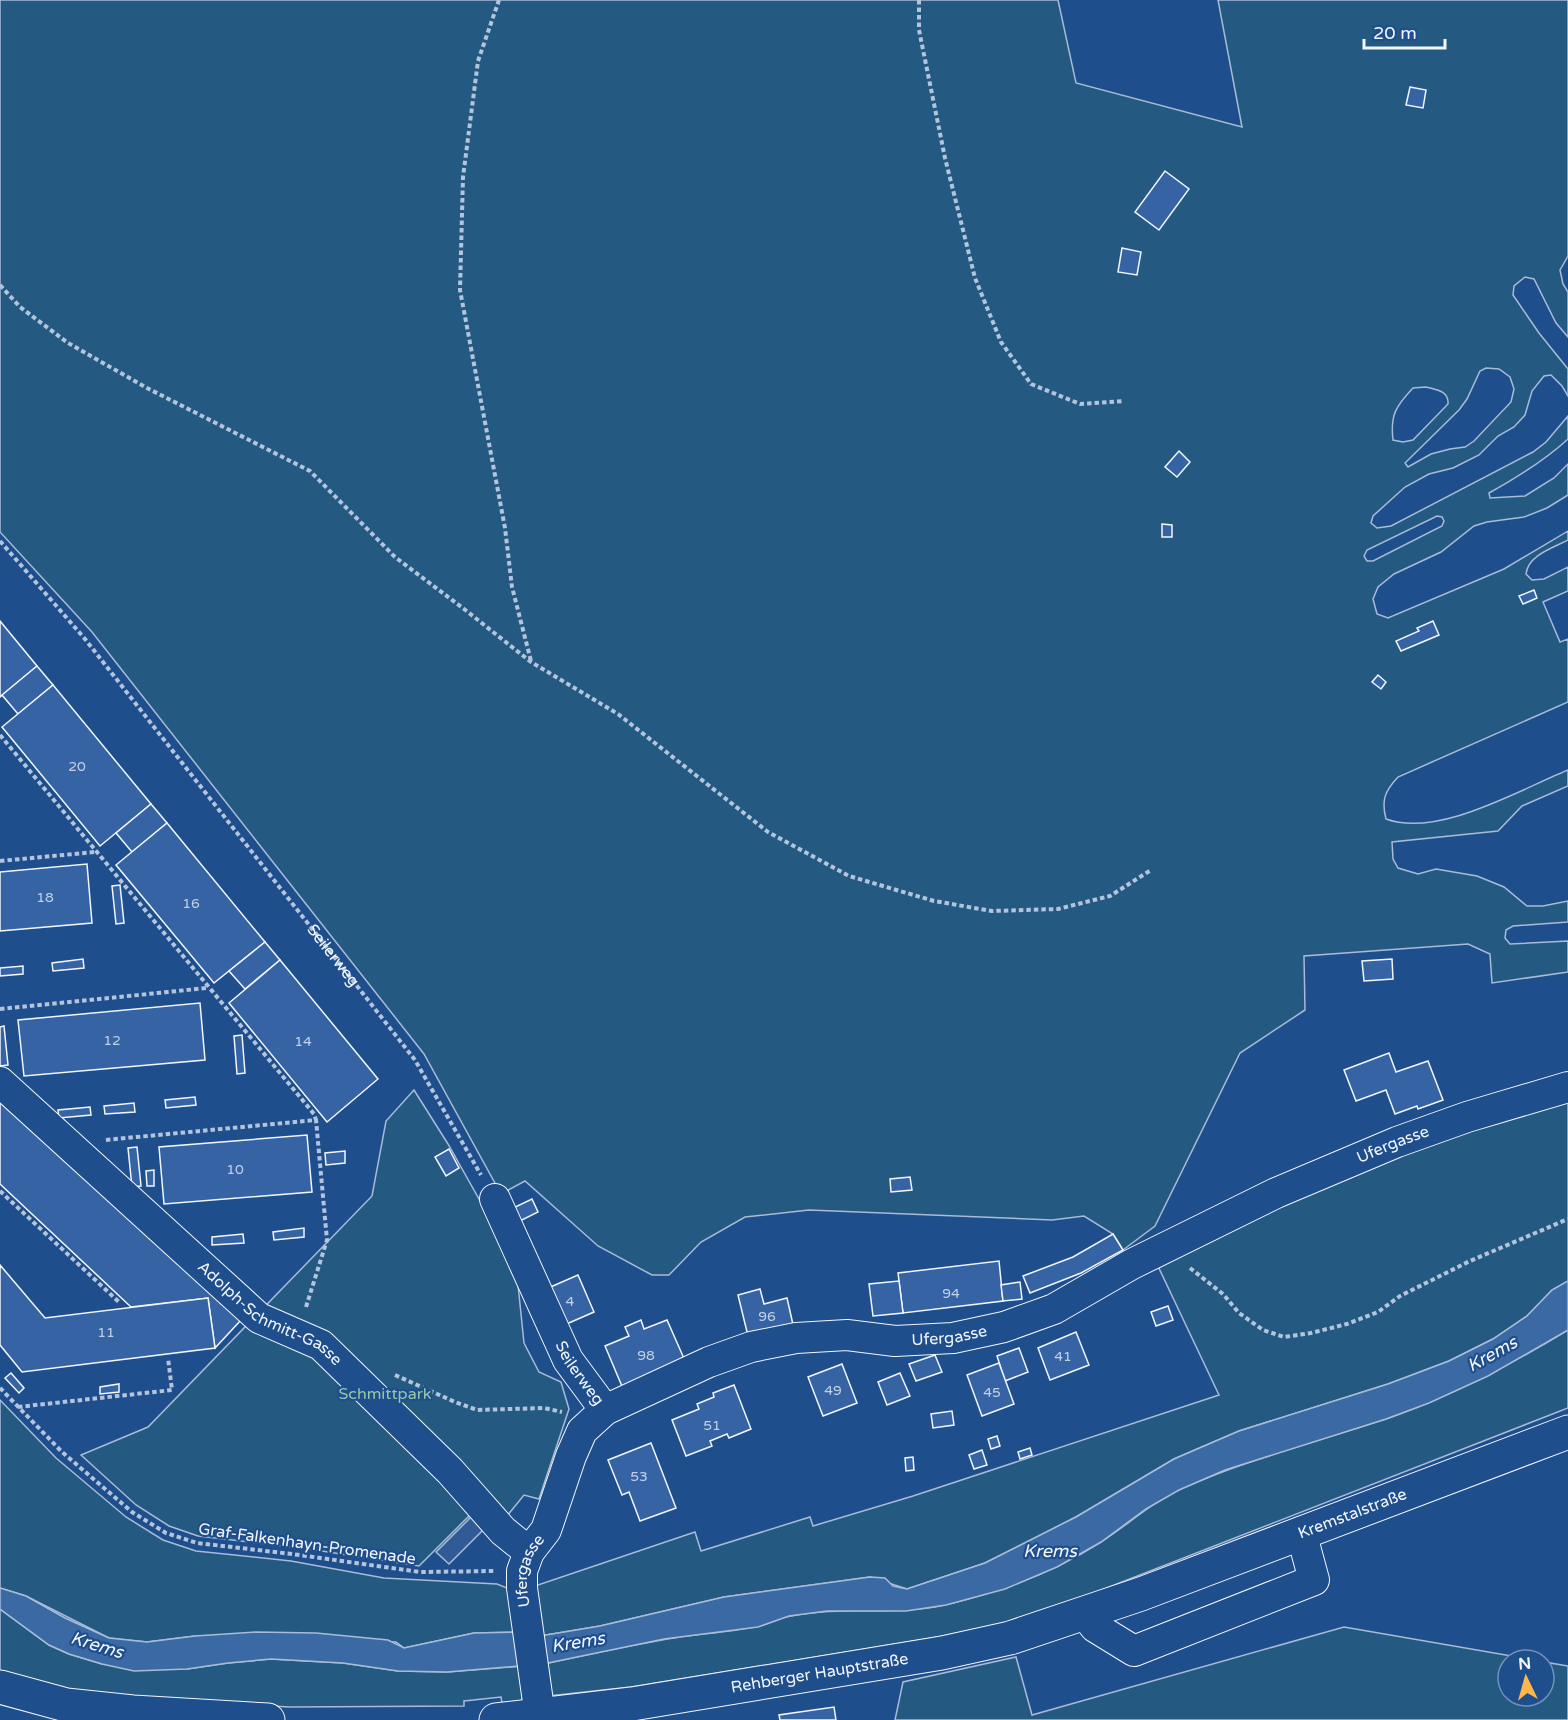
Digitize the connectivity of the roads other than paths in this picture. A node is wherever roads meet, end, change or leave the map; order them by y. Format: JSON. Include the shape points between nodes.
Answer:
{"nodes":[{"id":1,"x":0,"y":1082,"type":"edge"},
{"id":2,"x":1568,"y":1087,"type":"edge"},
{"id":3,"x":495,"y":1199,"type":"road end"},
{"id":4,"x":600,"y":1415,"type":"junction"},
{"id":5,"x":1568,"y":1432,"type":"edge"},
{"id":6,"x":1301,"y":1532,"type":"junction"},
{"id":7,"x":525,"y":1571,"type":"junction"},
{"id":8,"x":1136,"y":1596,"type":"joint"},
{"id":9,"x":1085,"y":1614,"type":"junction"},
{"id":10,"x":0,"y":1687,"type":"edge"},
{"id":11,"x":539,"y":1707,"type":"junction"},
{"id":12,"x":268,"y":1720,"type":"edge"},
{"id":13,"x":496,"y":1720,"type":"edge"}],
"edges":[{"from":1,"to":7,"type":"street","name":"Adolph-Schmitt-Gasse","via":[[260,1318],[321,1345],[450,1471],[503,1531]]},
{"from":2,"to":4,"type":"street","name":"Ufergasse","via":[[1397,1142],[1276,1193],[1132,1264],[1054,1309],[1004,1327],[953,1338],[895,1341],[847,1335],[796,1338],[751,1347],[709,1362]]},
{"from":3,"to":4,"type":"street","name":"Seilerweg","via":[[568,1360]]},
{"from":4,"to":7,"type":"street","name":"Ufergasse","via":[[582,1431],[546,1530]]},
{"from":5,"to":6,"type":"main road","name":"Kremstalstraße"},
{"from":6,"to":8,"type":"main road","name":"Kremstalstraße"},
{"from":6,"to":9,"type":"street","via":[[1314,1580],[1166,1639],[1134,1650],[1095,1627]]},
{"from":7,"to":11,"type":"street","name":"Ufergasse"},
{"from":8,"to":9,"type":"main road","name":"Rehberger Hauptstraße"},
{"from":9,"to":11,"type":"main road","name":"Rehberger Hauptstraße","via":[[1010,1638],[942,1653],[633,1704]]},
{"from":10,"to":12,"type":"main road","via":[[66,1704]]},
{"from":11,"to":13,"type":"main road","name":"Rehberger Hauptstraße"}]}
